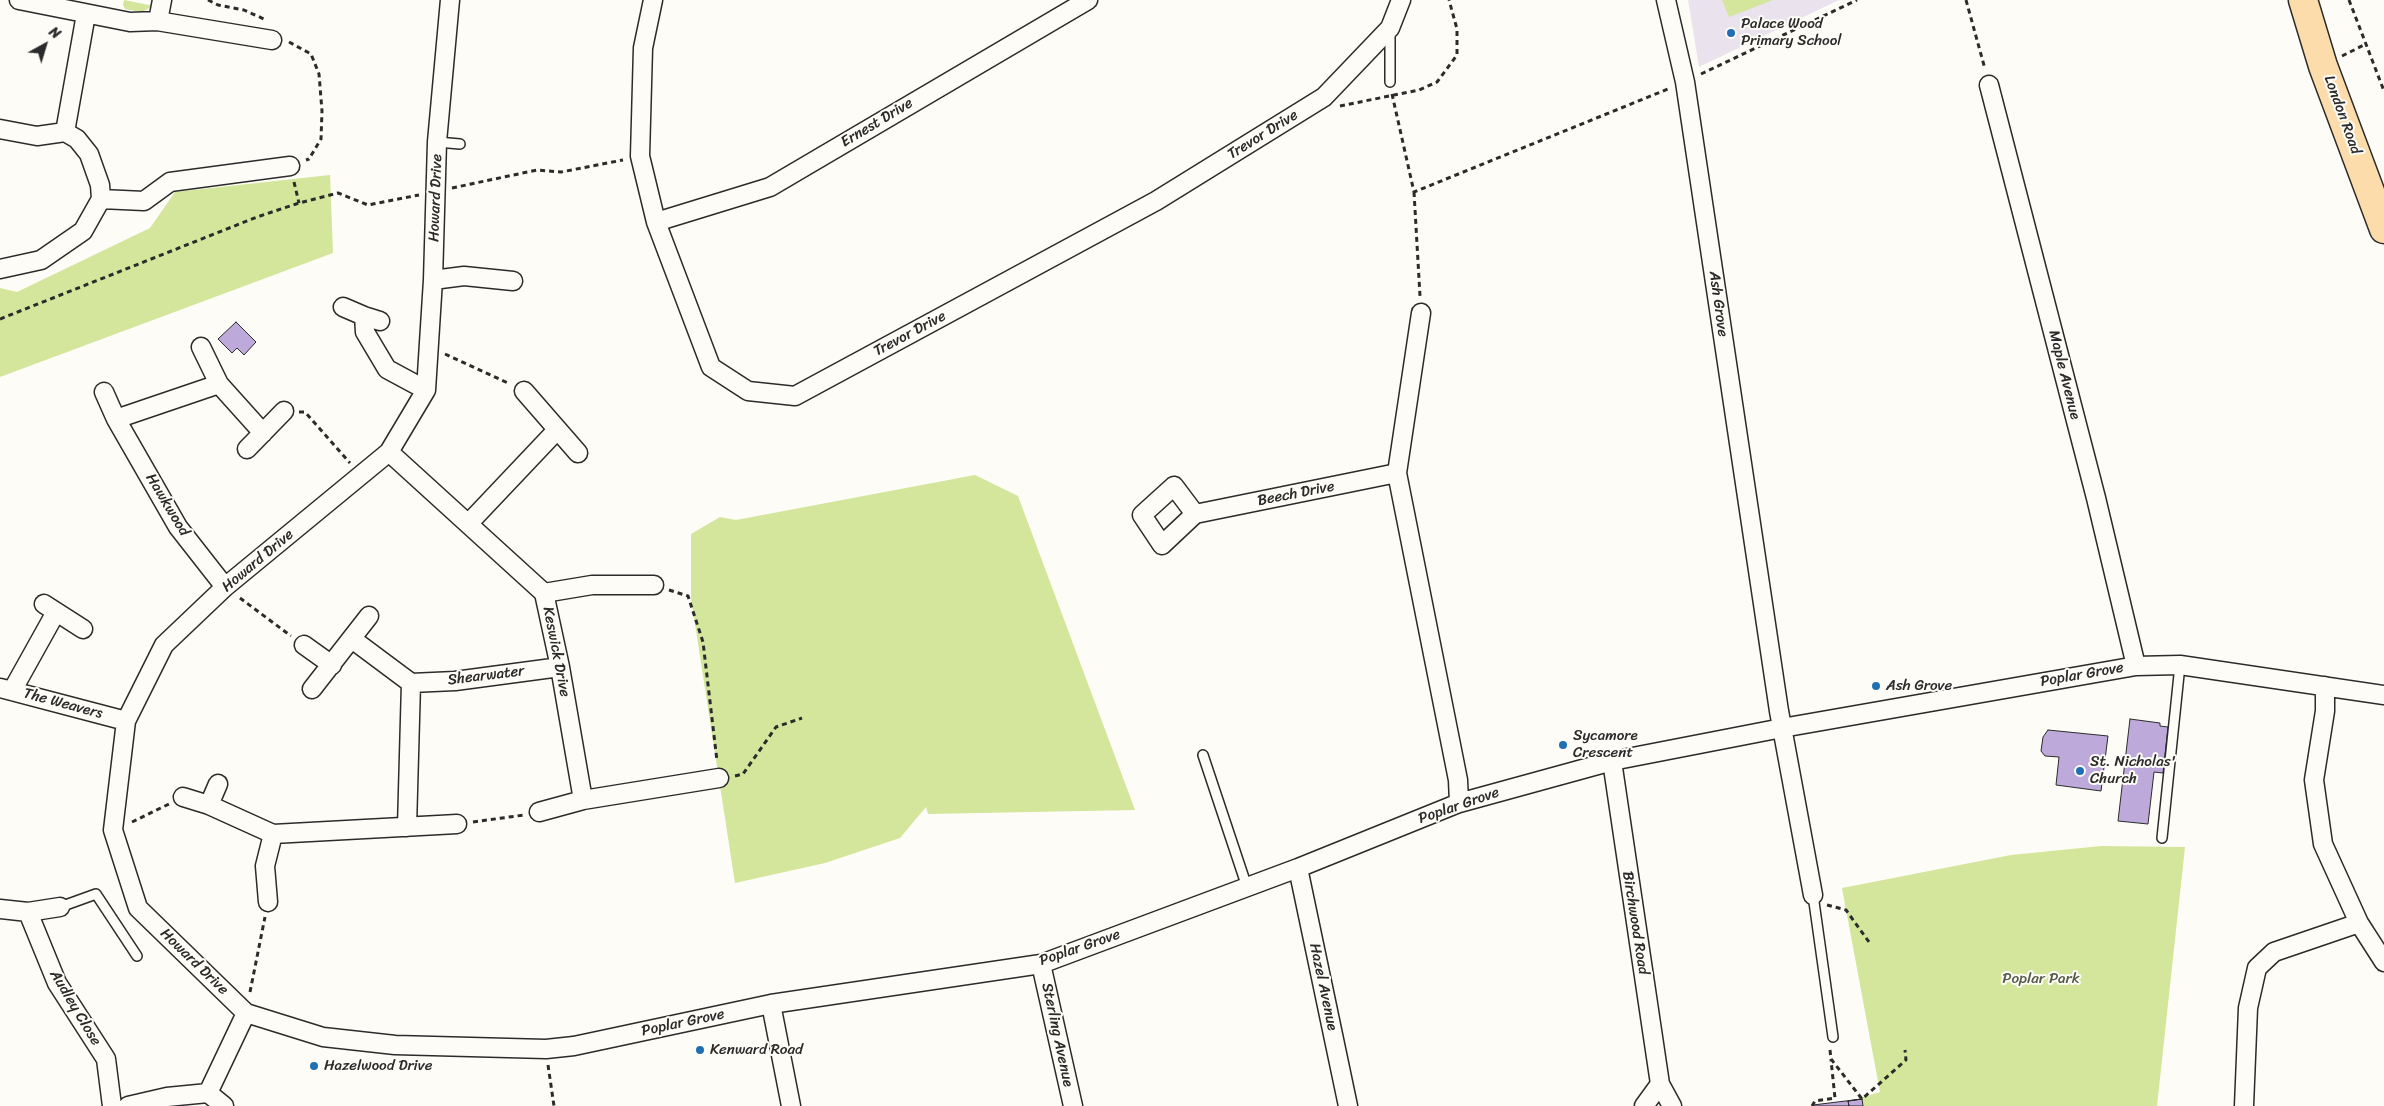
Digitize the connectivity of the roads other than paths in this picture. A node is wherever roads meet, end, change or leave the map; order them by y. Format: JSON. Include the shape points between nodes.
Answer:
{"nodes":[{"id":1,"x":19,"y":0,"type":"edge"},
{"id":2,"x":162,"y":0,"type":"edge"},
{"id":3,"x":450,"y":0,"type":"edge"},
{"id":4,"x":653,"y":0,"type":"edge"},
{"id":5,"x":1088,"y":0,"type":"edge"},
{"id":6,"x":1401,"y":0,"type":"edge"},
{"id":7,"x":1666,"y":0,"type":"edge"},
{"id":8,"x":2303,"y":0,"type":"edge"},
{"id":9,"x":86,"y":14,"type":"junction"},
{"id":10,"x":157,"y":21,"type":"junction"},
{"id":11,"x":1390,"y":28,"type":"junction"},
{"id":12,"x":272,"y":40,"type":"road end"},
{"id":13,"x":1390,"y":82,"type":"road end"},
{"id":14,"x":1989,"y":84,"type":"road end"},
{"id":15,"x":0,"y":129,"type":"edge"},
{"id":16,"x":65,"y":132,"type":"junction"},
{"id":17,"x":437,"y":142,"type":"junction"},
{"id":18,"x":460,"y":144,"type":"dead end"},
{"id":19,"x":290,"y":166,"type":"road end"},
{"id":20,"x":101,"y":199,"type":"junction"},
{"id":21,"x":656,"y":222,"type":"junction"},
{"id":22,"x":2384,"y":229,"type":"edge"},
{"id":23,"x":0,"y":269,"type":"edge"},
{"id":24,"x":433,"y":280,"type":"junction"},
{"id":25,"x":513,"y":281,"type":"dead end"},
{"id":26,"x":343,"y":306,"type":"dead end"},
{"id":27,"x":1420,"y":313,"type":"road end"},
{"id":28,"x":201,"y":347,"type":"dead end"},
{"id":29,"x":219,"y":384,"type":"junction"},
{"id":30,"x":426,"y":390,"type":"junction"},
{"id":31,"x":524,"y":391,"type":"road end"},
{"id":32,"x":104,"y":392,"type":"dead end"},
{"id":33,"x":284,"y":411,"type":"road end"},
{"id":34,"x":116,"y":419,"type":"junction"},
{"id":35,"x":558,"y":430,"type":"junction"},
{"id":36,"x":263,"y":433,"type":"junction"},
{"id":37,"x":246,"y":449,"type":"dead end"},
{"id":38,"x":389,"y":452,"type":"junction"},
{"id":39,"x":578,"y":453,"type":"dead end"},
{"id":40,"x":1397,"y":473,"type":"junction"},
{"id":41,"x":1195,"y":514,"type":"dead end"},
{"id":42,"x":468,"y":524,"type":"junction"},
{"id":43,"x":654,"y":585,"type":"road end"},
{"id":44,"x":225,"y":587,"type":"junction"},
{"id":45,"x":544,"y":594,"type":"junction"},
{"id":46,"x":368,"y":616,"type":"dead end"},
{"id":47,"x":84,"y":629,"type":"dead end"},
{"id":48,"x":352,"y":639,"type":"junction"},
{"id":49,"x":304,"y":645,"type":"road end"},
{"id":50,"x":332,"y":665,"type":"junction"},
{"id":51,"x":2180,"y":665,"type":"junction"},
{"id":52,"x":2136,"y":666,"type":"junction"},
{"id":53,"x":560,"y":667,"type":"junction"},
{"id":54,"x":411,"y":683,"type":"junction"},
{"id":55,"x":2325,"y":686,"type":"junction"},
{"id":56,"x":6,"y":689,"type":"edge"},
{"id":57,"x":312,"y":689,"type":"dead end"},
{"id":58,"x":2384,"y":695,"type":"edge"},
{"id":59,"x":126,"y":720,"type":"junction"},
{"id":60,"x":1782,"y":728,"type":"junction"},
{"id":61,"x":1203,"y":754,"type":"dead end"},
{"id":62,"x":1612,"y":761,"type":"junction"},
{"id":63,"x":719,"y":778,"type":"road end"},
{"id":64,"x":218,"y":784,"type":"dead end"},
{"id":65,"x":183,"y":797,"type":"road end"},
{"id":66,"x":583,"y":800,"type":"junction"},
{"id":67,"x":1459,"y":803,"type":"junction"},
{"id":68,"x":209,"y":805,"type":"junction"},
{"id":69,"x":539,"y":812,"type":"road end"},
{"id":70,"x":457,"y":824,"type":"road end"},
{"id":71,"x":407,"y":827,"type":"junction"},
{"id":72,"x":272,"y":834,"type":"junction"},
{"id":73,"x":2162,"y":838,"type":"dead end"},
{"id":74,"x":1298,"y":868,"type":"junction"},
{"id":75,"x":1247,"y":887,"type":"junction"},
{"id":76,"x":1814,"y":900,"type":"joint"},
{"id":77,"x":268,"y":902,"type":"road end"},
{"id":78,"x":60,"y":907,"type":"joint"},
{"id":79,"x":0,"y":909,"type":"edge"},
{"id":80,"x":28,"y":912,"type":"junction"},
{"id":81,"x":2358,"y":923,"type":"junction"},
{"id":82,"x":137,"y":956,"type":"dead end"},
{"id":83,"x":2384,"y":962,"type":"edge"},
{"id":84,"x":1041,"y":964,"type":"junction"},
{"id":85,"x":771,"y":1004,"type":"junction"},
{"id":86,"x":246,"y":1013,"type":"junction"},
{"id":87,"x":323,"y":1037,"type":"joint"},
{"id":88,"x":1833,"y":1037,"type":"road end"},
{"id":89,"x":1660,"y":1084,"type":"junction"},
{"id":90,"x":208,"y":1093,"type":"junction"},
{"id":91,"x":112,"y":1106,"type":"edge"},
{"id":92,"x":128,"y":1106,"type":"edge"},
{"id":93,"x":224,"y":1106,"type":"edge"},
{"id":94,"x":791,"y":1106,"type":"edge"},
{"id":95,"x":1073,"y":1106,"type":"edge"},
{"id":96,"x":1348,"y":1106,"type":"edge"},
{"id":97,"x":1644,"y":1106,"type":"edge"},
{"id":98,"x":1672,"y":1106,"type":"edge"},
{"id":99,"x":2244,"y":1106,"type":"edge"}],
"edges":[{"from":1,"to":9,"type":"street"},
{"from":2,"to":10,"type":"street"},
{"from":3,"to":17,"type":"street","name":"Howard Drive"},
{"from":4,"to":21,"type":"street","name":"Trevor Drive","via":[[643,48],[640,156]]},
{"from":5,"to":21,"type":"street","name":"Ernest Drive","via":[[770,187]]},
{"from":6,"to":11,"type":"street","name":"Trevor Drive"},
{"from":7,"to":60,"type":"street","name":"Ash Grove","via":[[1686,82]]},
{"from":8,"to":22,"type":"main road","name":"London Road","via":[[2323,66]]},
{"from":9,"to":10,"type":"street","via":[[130,22]]},
{"from":9,"to":16,"type":"street"},
{"from":10,"to":12,"type":"street"},
{"from":11,"to":13,"type":"lane"},
{"from":11,"to":21,"type":"street","name":"Trevor Drive","via":[[1324,97],[1289,119],[1156,201],[795,396],[748,390],[711,367]]},
{"from":14,"to":52,"type":"street","name":"Maple Avenue"},
{"from":15,"to":16,"type":"street","via":[[37,136]]},
{"from":16,"to":20,"type":"street","via":[[77,139],[89,154],[100,185]]},
{"from":17,"to":18,"type":"lane"},
{"from":17,"to":24,"type":"street","name":"Howard Drive"},
{"from":19,"to":20,"type":"street","via":[[170,182],[144,201]]},
{"from":20,"to":23,"type":"street","via":[[83,231],[41,260]]},
{"from":24,"to":25,"type":"street","via":[[464,276]]},
{"from":24,"to":30,"type":"street","name":"Howard Drive"},
{"from":26,"to":30,"type":"street","via":[[372,318],[365,332],[387,369]]},
{"from":27,"to":40,"type":"street"},
{"from":28,"to":29,"type":"street"},
{"from":29,"to":34,"type":"street"},
{"from":29,"to":36,"type":"street"},
{"from":30,"to":38,"type":"street","name":"Howard Drive"},
{"from":31,"to":35,"type":"street"},
{"from":32,"to":34,"type":"street","name":"Hawkwood"},
{"from":33,"to":36,"type":"street"},
{"from":34,"to":44,"type":"street","name":"Hawkwood","via":[[178,527]]},
{"from":35,"to":39,"type":"street"},
{"from":35,"to":42,"type":"street"},
{"from":36,"to":37,"type":"street"},
{"from":38,"to":42,"type":"street","name":"Keswick Drive"},
{"from":38,"to":44,"type":"street","name":"Howard Drive"},
{"from":40,"to":41,"type":"street","name":"Beech Drive"},
{"from":40,"to":67,"type":"street","via":[[1458,780]]},
{"from":42,"to":45,"type":"street","name":"Keswick Drive"},
{"from":43,"to":45,"type":"street","via":[[592,585]]},
{"from":44,"to":59,"type":"street","name":"Howard Drive","via":[[164,646]]},
{"from":45,"to":53,"type":"street","name":"Keswick Drive"},
{"from":46,"to":48,"type":"street"},
{"from":47,"to":56,"type":"street","via":[[50,608]]},
{"from":48,"to":50,"type":"street"},
{"from":48,"to":54,"type":"street"},
{"from":49,"to":50,"type":"street"},
{"from":50,"to":57,"type":"street"},
{"from":51,"to":52,"type":"street","name":"Poplar Grove"},
{"from":51,"to":55,"type":"street","name":"Poplar Grove"},
{"from":51,"to":73,"type":"lane"},
{"from":52,"to":60,"type":"street","name":"Poplar Grove"},
{"from":53,"to":54,"type":"street","name":"Shearwater","via":[[455,681]]},
{"from":53,"to":66,"type":"street","name":"Keswick Drive"},
{"from":54,"to":71,"type":"street"},
{"from":55,"to":58,"type":"street","name":"Poplar Grove"},
{"from":55,"to":81,"type":"street","via":[[2325,711],[2314,780],[2323,844]]},
{"from":56,"to":59,"type":"street","name":"The Weavers"},
{"from":59,"to":86,"type":"street","name":"Howard Drive","via":[[113,830],[138,908]]},
{"from":60,"to":62,"type":"street","name":"Poplar Grove"},
{"from":60,"to":76,"type":"street"},
{"from":61,"to":75,"type":"lane"},
{"from":62,"to":67,"type":"street","name":"Poplar Grove"},
{"from":62,"to":89,"type":"street","name":"Birchwood Road"},
{"from":63,"to":66,"type":"street"},
{"from":64,"to":68,"type":"street"},
{"from":65,"to":68,"type":"street"},
{"from":66,"to":69,"type":"street"},
{"from":67,"to":74,"type":"street","name":"Poplar Grove"},
{"from":68,"to":72,"type":"street"},
{"from":70,"to":71,"type":"street"},
{"from":71,"to":72,"type":"street"},
{"from":72,"to":77,"type":"street","via":[[265,866]]},
{"from":74,"to":75,"type":"street","name":"Poplar Grove"},
{"from":74,"to":96,"type":"street","name":"Hazel Avenue"},
{"from":75,"to":84,"type":"street","name":"Poplar Grove"},
{"from":76,"to":88,"type":"lane"},
{"from":78,"to":80,"type":"street"},
{"from":78,"to":82,"type":"lane","via":[[96,894]]},
{"from":79,"to":80,"type":"street"},
{"from":80,"to":91,"type":"street","name":"Audley Close","via":[[57,984],[106,1059]]},
{"from":81,"to":83,"type":"street"},
{"from":81,"to":99,"type":"street","via":[[2274,952],[2257,968],[2248,1008]]},
{"from":84,"to":85,"type":"street","name":"Poplar Grove"},
{"from":84,"to":95,"type":"street","name":"Sterling Avenue"},
{"from":85,"to":87,"type":"street","name":"Poplar Grove","via":[[574,1046],[546,1049],[395,1045]]},
{"from":85,"to":94,"type":"street"},
{"from":86,"to":87,"type":"street","name":"Howard Drive"},
{"from":86,"to":90,"type":"street"},
{"from":89,"to":97,"type":"street"},
{"from":89,"to":98,"type":"street","name":"Birchwood Road"},
{"from":90,"to":92,"type":"street","via":[[167,1097]]},
{"from":90,"to":93,"type":"street"}]}
